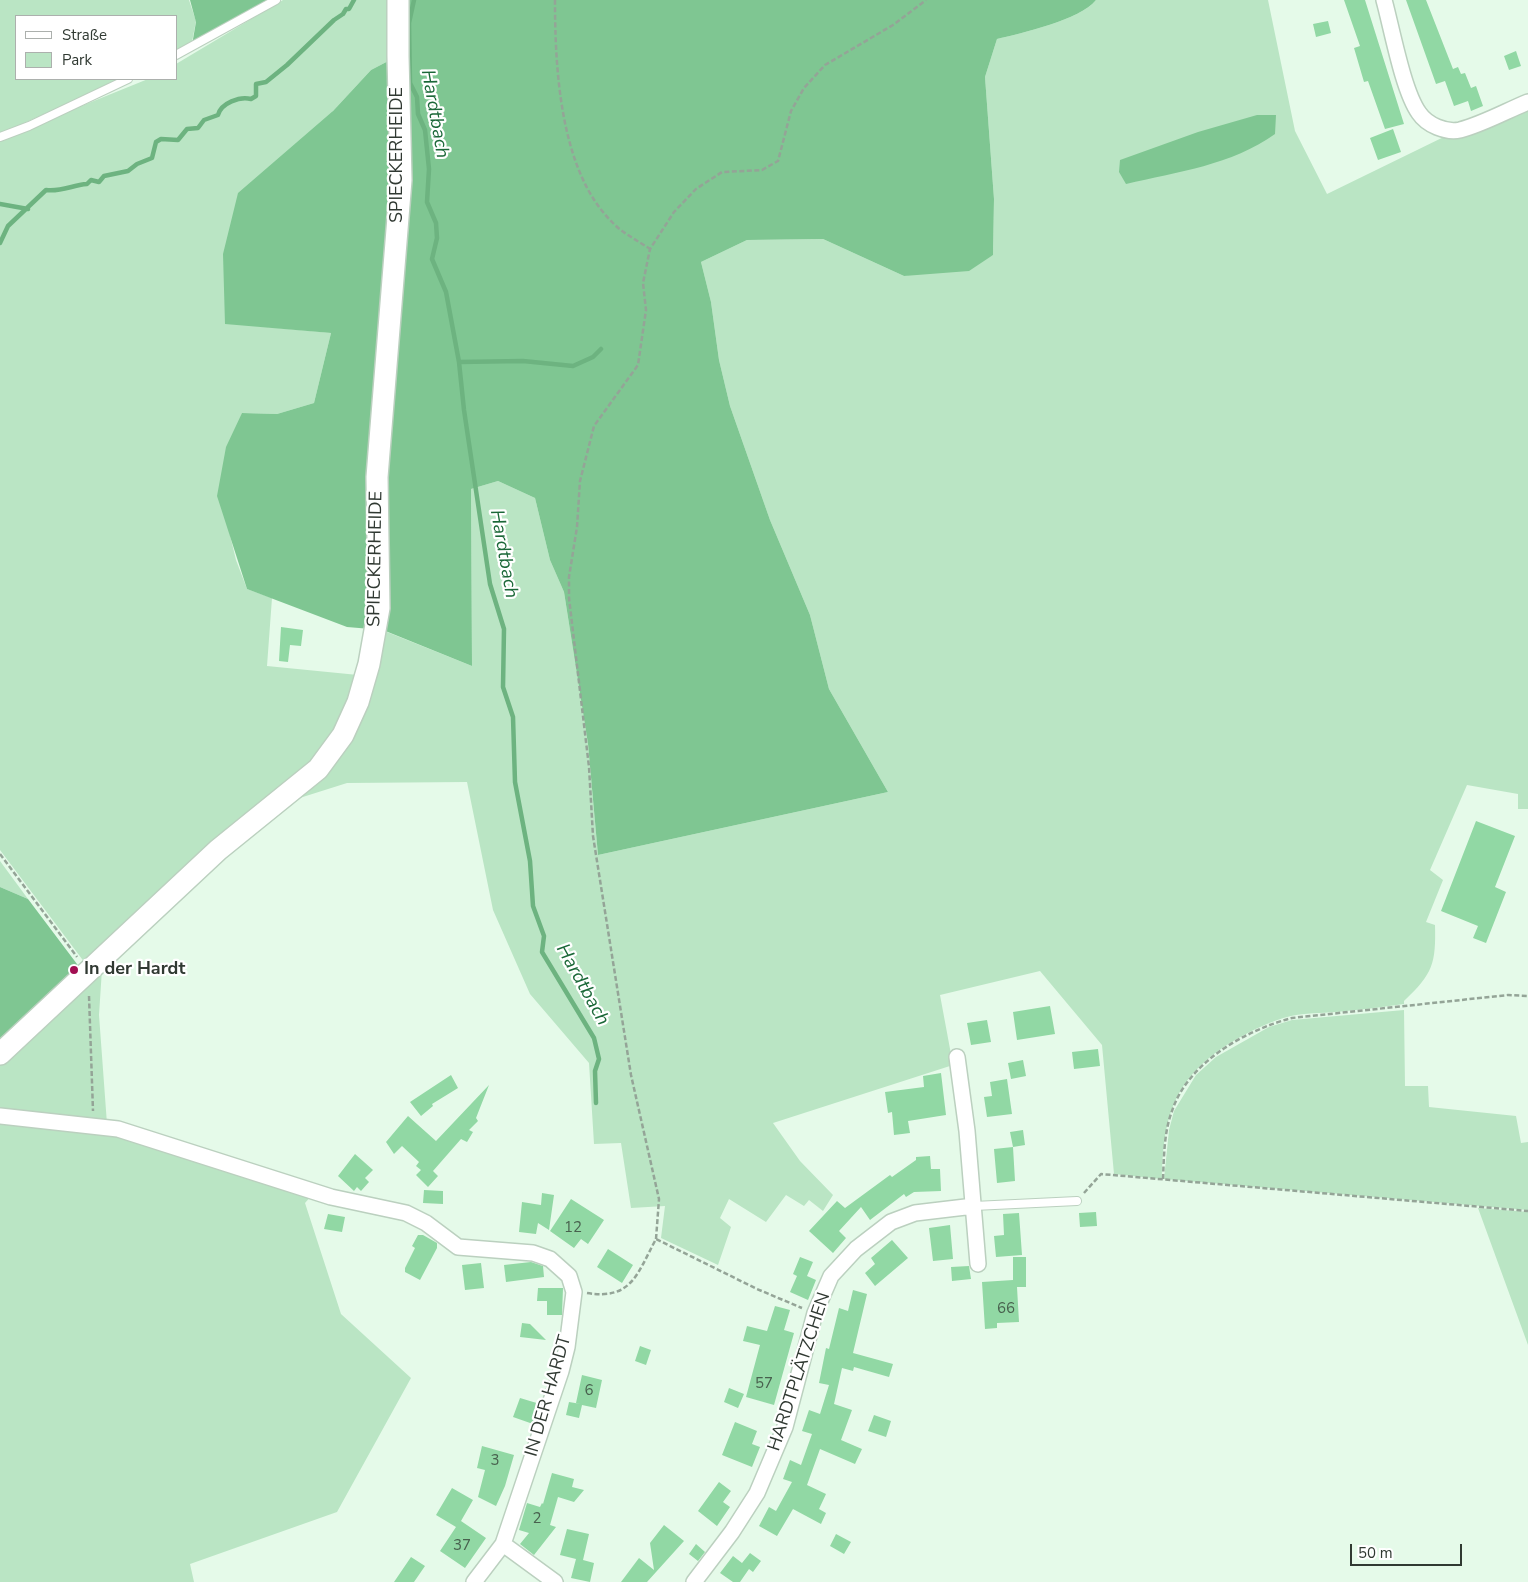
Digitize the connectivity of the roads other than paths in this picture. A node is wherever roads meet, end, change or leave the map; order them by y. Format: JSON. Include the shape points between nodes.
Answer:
{"nodes":[{"id":1,"x":276,"y":0,"type":"edge"},
{"id":2,"x":398,"y":0,"type":"edge"},
{"id":3,"x":1384,"y":0,"type":"edge"},
{"id":4,"x":178,"y":54,"type":"edge"},
{"id":5,"x":126,"y":80,"type":"edge"},
{"id":6,"x":1528,"y":102,"type":"edge"},
{"id":7,"x":0,"y":138,"type":"edge"},
{"id":8,"x":0,"y":1054,"type":"edge"},
{"id":9,"x":957,"y":1057,"type":"dead end"},
{"id":10,"x":0,"y":1116,"type":"edge"},
{"id":11,"x":1077,"y":1201,"type":"road end"},
{"id":12,"x":974,"y":1206,"type":"junction"},
{"id":13,"x":978,"y":1264,"type":"dead end"},
{"id":14,"x":503,"y":1544,"type":"junction"},
{"id":15,"x":474,"y":1582,"type":"edge"},
{"id":16,"x":555,"y":1582,"type":"edge"},
{"id":17,"x":694,"y":1582,"type":"edge"}],
"edges":[{"from":1,"to":4,"type":"lane"},
{"from":2,"to":8,"type":"main road","name":"SPIECKERHEIDE","via":[[401,180],[377,477],[379,608],[358,702],[343,735],[318,769],[218,850]]},
{"from":3,"to":6,"type":"street","via":[[1410,93],[1426,120],[1440,128],[1459,130]]},
{"from":5,"to":7,"type":"lane"},
{"from":9,"to":12,"type":"street"},
{"from":10,"to":14,"type":"street","name":"IN DER HARDT","via":[[118,1129],[331,1197],[406,1213],[458,1248],[541,1254],[560,1266],[569,1276],[574,1292],[567,1347]]},
{"from":11,"to":12,"type":"lane"},
{"from":12,"to":13,"type":"street"},
{"from":12,"to":17,"type":"street","name":"HARDTPLÄTZCHEN","via":[[915,1213],[891,1222],[856,1249],[831,1276],[815,1313],[785,1427],[757,1493]]},
{"from":14,"to":15,"type":"street"},
{"from":14,"to":16,"type":"street"}]}
